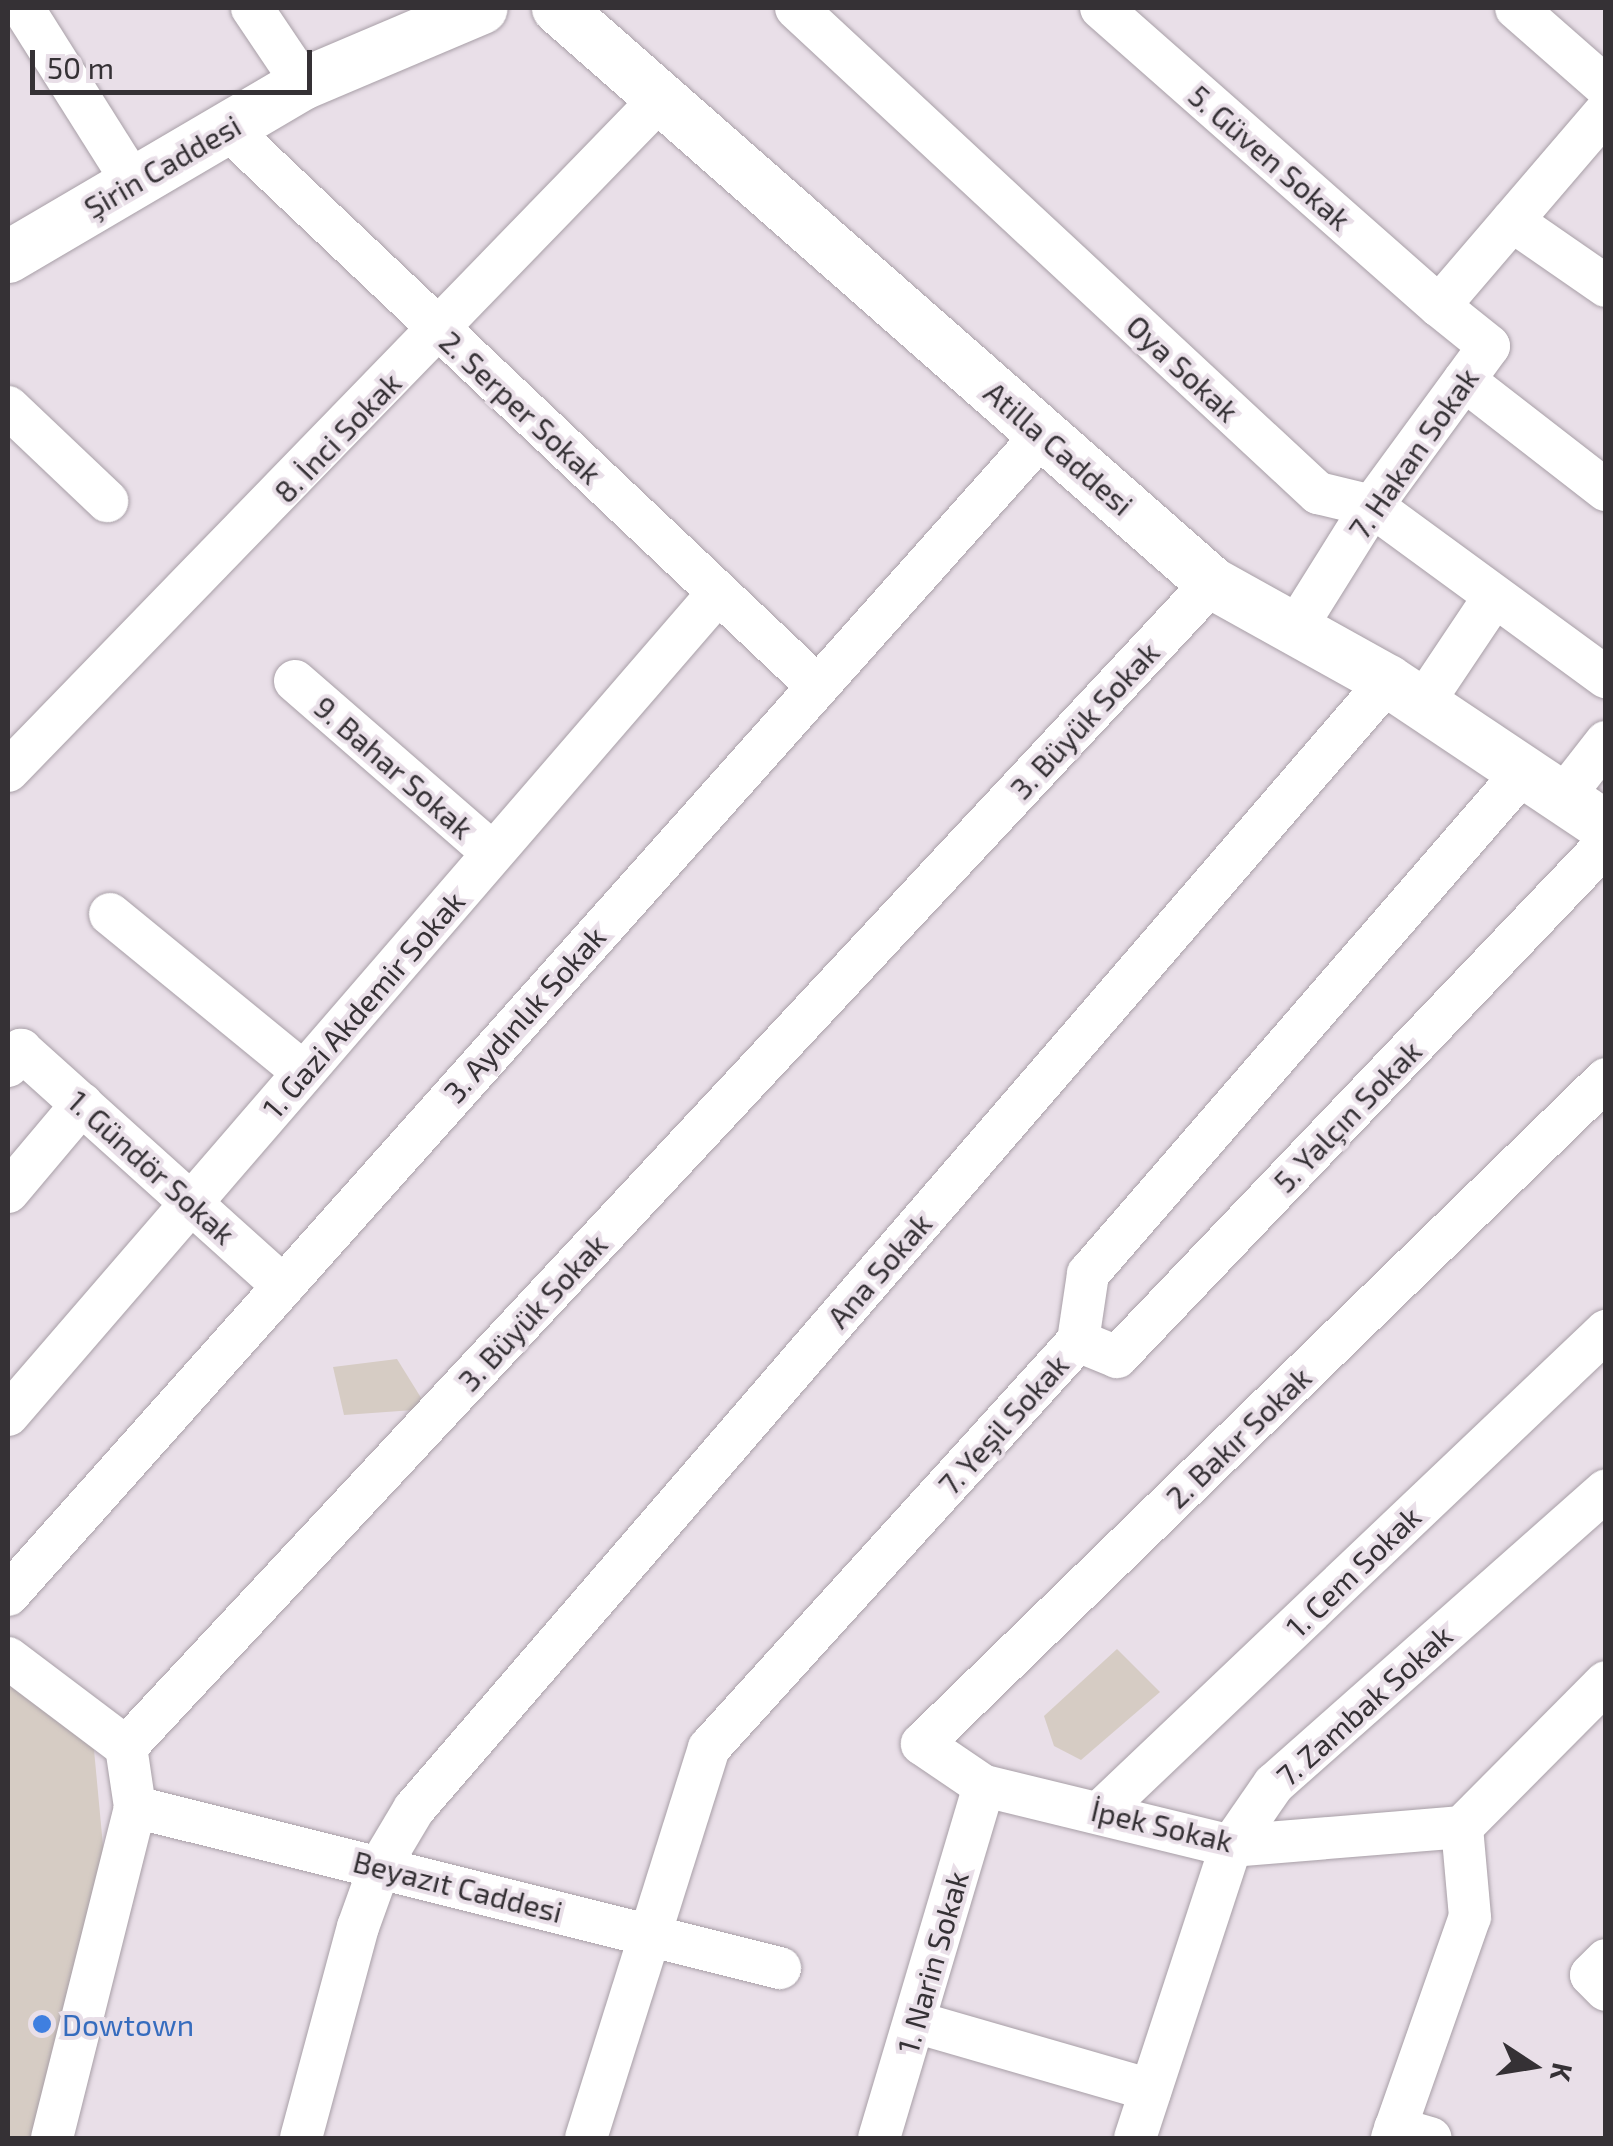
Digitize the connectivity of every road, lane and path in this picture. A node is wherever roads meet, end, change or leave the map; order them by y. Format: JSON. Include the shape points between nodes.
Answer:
{"nodes":[{"id":1,"x":23,"y":8,"type":"edge"},
{"id":2,"x":252,"y":8,"type":"edge"},
{"id":3,"x":482,"y":8,"type":"edge"},
{"id":4,"x":558,"y":8,"type":"edge"},
{"id":5,"x":796,"y":8,"type":"edge"},
{"id":6,"x":1101,"y":8,"type":"edge"},
{"id":7,"x":1516,"y":8,"type":"edge"},
{"id":8,"x":407,"y":22,"type":"edge"},
{"id":9,"x":303,"y":84,"type":"junction"},
{"id":10,"x":1606,"y":88,"type":"edge"},
{"id":11,"x":661,"y":98,"type":"junction"},
{"id":12,"x":1606,"y":111,"type":"edge"},
{"id":13,"x":227,"y":128,"type":"junction"},
{"id":14,"x":133,"y":183,"type":"junction"},
{"id":15,"x":1512,"y":221,"type":"junction"},
{"id":16,"x":8,"y":257,"type":"edge"},
{"id":17,"x":1606,"y":286,"type":"edge"},
{"id":18,"x":1439,"y":306,"type":"junction"},
{"id":19,"x":441,"y":331,"type":"junction"},
{"id":20,"x":1464,"y":380,"type":"junction"},
{"id":21,"x":8,"y":407,"type":"edge"},
{"id":22,"x":1043,"y":434,"type":"junction"},
{"id":23,"x":1606,"y":490,"type":"edge"},
{"id":24,"x":107,"y":501,"type":"dead end"},
{"id":25,"x":1372,"y":506,"type":"junction"},
{"id":26,"x":1212,"y":584,"type":"junction"},
{"id":27,"x":718,"y":593,"type":"junction"},
{"id":28,"x":1492,"y":600,"type":"junction"},
{"id":29,"x":1295,"y":630,"type":"junction"},
{"id":30,"x":1606,"y":677,"type":"edge"},
{"id":31,"x":295,"y":681,"type":"dead end"},
{"id":32,"x":816,"y":685,"type":"junction"},
{"id":33,"x":1405,"y":692,"type":"junction"},
{"id":34,"x":1606,"y":742,"type":"edge"},
{"id":35,"x":8,"y":771,"type":"edge"},
{"id":36,"x":1544,"y":783,"type":"junction"},
{"id":37,"x":1606,"y":827,"type":"edge"},
{"id":38,"x":1606,"y":844,"type":"edge"},
{"id":39,"x":494,"y":853,"type":"junction"},
{"id":40,"x":110,"y":914,"type":"dead end"},
{"id":41,"x":14,"y":1058,"type":"edge"},
{"id":42,"x":303,"y":1072,"type":"junction"},
{"id":43,"x":1606,"y":1079,"type":"edge"},
{"id":44,"x":82,"y":1104,"type":"junction"},
{"id":45,"x":8,"y":1192,"type":"edge"},
{"id":46,"x":192,"y":1202,"type":"junction"},
{"id":47,"x":283,"y":1286,"type":"junction"},
{"id":48,"x":1606,"y":1331,"type":"edge"},
{"id":49,"x":1078,"y":1340,"type":"junction"},
{"id":50,"x":8,"y":1414,"type":"edge"},
{"id":51,"x":1606,"y":1490,"type":"edge"},
{"id":52,"x":8,"y":1596,"type":"edge"},
{"id":53,"x":8,"y":1658,"type":"edge"},
{"id":54,"x":1606,"y":1682,"type":"edge"},
{"id":55,"x":126,"y":1747,"type":"junction"},
{"id":56,"x":984,"y":1786,"type":"junction"},
{"id":57,"x":135,"y":1807,"type":"junction"},
{"id":58,"x":1100,"y":1811,"type":"junction"},
{"id":59,"x":1462,"y":1826,"type":"junction"},
{"id":60,"x":1231,"y":1846,"type":"junction"},
{"id":61,"x":380,"y":1866,"type":"junction"},
{"id":62,"x":646,"y":1933,"type":"junction"},
{"id":63,"x":780,"y":1968,"type":"dead end"},
{"id":64,"x":915,"y":2022,"type":"junction"},
{"id":65,"x":1150,"y":2090,"type":"junction"},
{"id":66,"x":1406,"y":2135,"type":"edge"},
{"id":67,"x":52,"y":2138,"type":"edge"},
{"id":68,"x":302,"y":2138,"type":"edge"},
{"id":69,"x":586,"y":2138,"type":"edge"},
{"id":70,"x":879,"y":2138,"type":"edge"},
{"id":71,"x":1135,"y":2138,"type":"edge"}],
"edges":[{"from":1,"to":14,"type":"street"},
{"from":2,"to":9,"type":"street"},
{"from":3,"to":8,"type":"street","name":"Şirin Caddesi"},
{"from":4,"to":11,"type":"street","name":"Atilla Caddesi"},
{"from":5,"to":25,"type":"street","name":"Oya Sokak","via":[[1318,494]]},
{"from":6,"to":18,"type":"street","name":"5. Güven Sokak"},
{"from":7,"to":10,"type":"street"},
{"from":8,"to":9,"type":"street","name":"Şirin Caddesi"},
{"from":9,"to":13,"type":"street","name":"Şirin Caddesi"},
{"from":11,"to":19,"type":"street","name":"8. İnci Sokak"},
{"from":11,"to":22,"type":"street","name":"Atilla Caddesi"},
{"from":12,"to":15,"type":"street"},
{"from":13,"to":14,"type":"street","name":"Şirin Caddesi"},
{"from":13,"to":19,"type":"street","name":"2. Serper Sokak"},
{"from":14,"to":16,"type":"street","name":"Şirin Caddesi"},
{"from":15,"to":17,"type":"street"},
{"from":15,"to":18,"type":"street"},
{"from":18,"to":20,"type":"street","name":"7. Hakan Sokak","via":[[1489,346]]},
{"from":19,"to":27,"type":"street","name":"2. Serper Sokak"},
{"from":19,"to":35,"type":"street","name":"8. İnci Sokak"},
{"from":20,"to":23,"type":"street"},
{"from":20,"to":25,"type":"street","name":"7. Hakan Sokak"},
{"from":21,"to":24,"type":"street"},
{"from":22,"to":26,"type":"street","name":"Atilla Caddesi"},
{"from":22,"to":32,"type":"street","name":"3. Aydınlık Sokak"},
{"from":25,"to":28,"type":"street","name":"Oya Sokak"},
{"from":25,"to":29,"type":"street","name":"7. Hakan Sokak"},
{"from":26,"to":29,"type":"street","name":"Atilla Caddesi"},
{"from":26,"to":55,"type":"street","name":"3. Büyük Sokak"},
{"from":27,"to":32,"type":"street","name":"2. Serper Sokak"},
{"from":27,"to":39,"type":"street","name":"1. Gazi Akdemir Sokak"},
{"from":28,"to":30,"type":"street","name":"Oya Sokak"},
{"from":28,"to":33,"type":"street","name":"Ana Sokak"},
{"from":29,"to":33,"type":"street","name":"Atilla Caddesi"},
{"from":31,"to":39,"type":"street","name":"9. Bahar Sokak"},
{"from":32,"to":47,"type":"street","name":"3. Aydınlık Sokak"},
{"from":33,"to":36,"type":"street","name":"Atilla Caddesi"},
{"from":33,"to":61,"type":"street","name":"Ana Sokak","via":[[414,1809]]},
{"from":34,"to":36,"type":"street","name":"7. Yeşil Sokak"},
{"from":36,"to":37,"type":"street","name":"Atilla Caddesi"},
{"from":36,"to":49,"type":"street","name":"7. Yeşil Sokak","via":[[1088,1274]]},
{"from":38,"to":49,"type":"street","name":"5. Yalçın Sokak","via":[[1117,1357]]},
{"from":39,"to":42,"type":"street","name":"1. Gazi Akdemir Sokak"},
{"from":40,"to":42,"type":"street"},
{"from":41,"to":44,"type":"street","name":"1. Gündör Sokak"},
{"from":42,"to":46,"type":"street","name":"1. Gazi Akdemir Sokak"},
{"from":43,"to":56,"type":"street","name":"2. Bakır Sokak","via":[[922,1744]]},
{"from":44,"to":45,"type":"street"},
{"from":44,"to":46,"type":"street","name":"1. Gündör Sokak"},
{"from":46,"to":47,"type":"street","name":"1. Gündör Sokak"},
{"from":46,"to":50,"type":"street","name":"1. Gazi Akdemir Sokak"},
{"from":47,"to":52,"type":"street","name":"3. Aydınlık Sokak"},
{"from":48,"to":58,"type":"street","name":"1. Cem Sokak"},
{"from":49,"to":62,"type":"street","name":"7. Yeşil Sokak","via":[[709,1748]]},
{"from":51,"to":60,"type":"street","name":"7. Zambak Sokak","via":[[1274,1784]]},
{"from":53,"to":55,"type":"street"},
{"from":54,"to":59,"type":"street"},
{"from":55,"to":57,"type":"street"},
{"from":56,"to":58,"type":"street","name":"İpek Sokak"},
{"from":56,"to":64,"type":"street","name":"1. Narin Sokak"},
{"from":57,"to":61,"type":"street","name":"Beyazıt Caddesi"},
{"from":57,"to":67,"type":"street"},
{"from":58,"to":60,"type":"street","name":"İpek Sokak"},
{"from":59,"to":60,"type":"street","name":"İpek Sokak"},
{"from":59,"to":66,"type":"street","via":[[1470,1917]]},
{"from":60,"to":65,"type":"street","name":"7. Zambak Sokak"},
{"from":61,"to":62,"type":"street","name":"Beyazıt Caddesi"},
{"from":61,"to":68,"type":"street","name":"Ana Sokak"},
{"from":62,"to":63,"type":"street","name":"Beyazıt Caddesi"},
{"from":62,"to":69,"type":"street","name":"7. Yeşil Sokak"},
{"from":64,"to":65,"type":"street"},
{"from":64,"to":70,"type":"street","name":"1. Narin Sokak"},
{"from":65,"to":71,"type":"street","name":"7. Zambak Sokak"}]}
